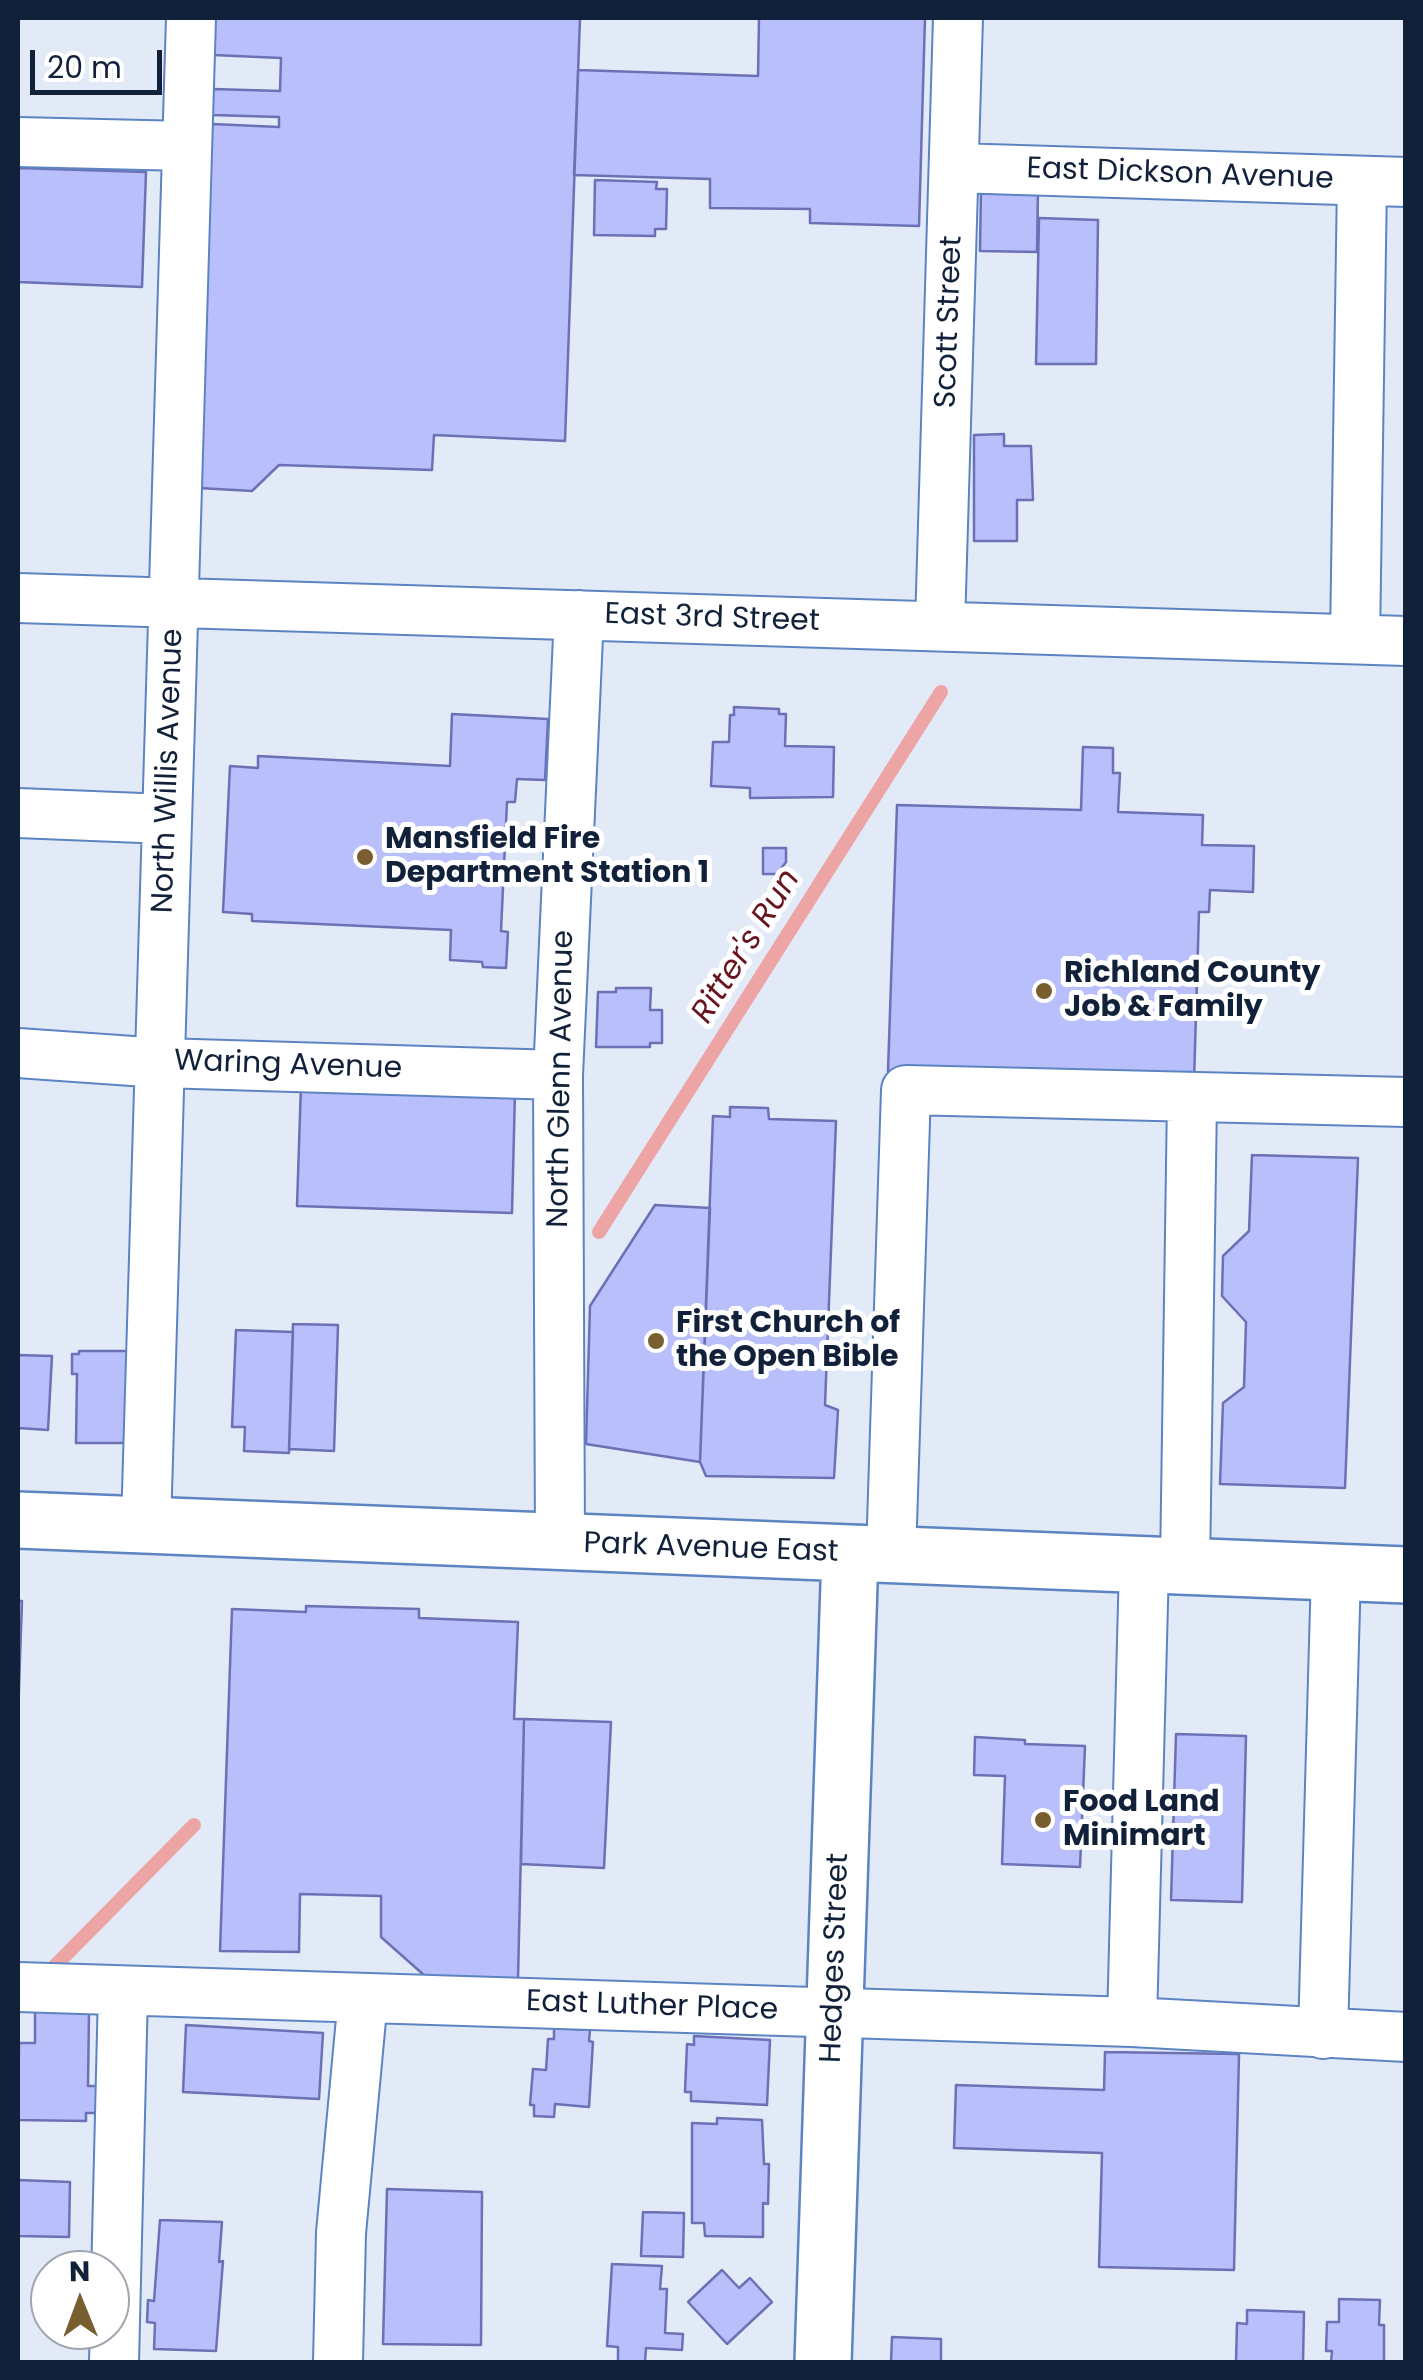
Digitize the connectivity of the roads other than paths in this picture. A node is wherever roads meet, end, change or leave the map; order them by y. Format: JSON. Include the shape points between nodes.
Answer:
{"nodes":[{"id":1,"x":190,"y":18,"type":"edge"},
{"id":2,"x":958,"y":18,"type":"edge"},
{"id":3,"x":18,"y":142,"type":"edge"},
{"id":4,"x":186,"y":146,"type":"junction"},
{"id":5,"x":955,"y":168,"type":"junction"},
{"id":6,"x":1384,"y":181,"type":"edge"},
{"id":7,"x":18,"y":598,"type":"edge"},
{"id":8,"x":174,"y":602,"type":"junction"},
{"id":9,"x":579,"y":615,"type":"junction"},
{"id":10,"x":940,"y":626,"type":"junction"},
{"id":11,"x":1355,"y":639,"type":"junction"},
{"id":12,"x":1406,"y":641,"type":"edge"},
{"id":13,"x":18,"y":813,"type":"edge"},
{"id":14,"x":166,"y":819,"type":"junction"},
{"id":15,"x":18,"y":1053,"type":"edge"},
{"id":16,"x":161,"y":1062,"type":"junction"},
{"id":17,"x":558,"y":1075,"type":"junction"},
{"id":18,"x":1192,"y":1099,"type":"junction"},
{"id":19,"x":1406,"y":1102,"type":"edge"},
{"id":20,"x":18,"y":1520,"type":"edge"},
{"id":21,"x":146,"y":1526,"type":"junction"},
{"id":22,"x":560,"y":1544,"type":"junction"},
{"id":23,"x":1406,"y":1544,"type":"edge"},
{"id":24,"x":871,"y":1555,"type":"junction"},
{"id":25,"x":1164,"y":1566,"type":"junction"},
{"id":26,"x":1336,"y":1572,"type":"junction"},
{"id":27,"x":1405,"y":1575,"type":"edge"},
{"id":28,"x":18,"y":1987,"type":"edge"},
{"id":29,"x":109,"y":1991,"type":"junction"},
{"id":30,"x":363,"y":1998,"type":"junction"},
{"id":31,"x":834,"y":2012,"type":"junction"},
{"id":32,"x":1132,"y":2022,"type":"junction"},
{"id":33,"x":1323,"y":2034,"type":"junction"},
{"id":34,"x":1406,"y":2038,"type":"edge"},
{"id":35,"x":114,"y":2362,"type":"edge"},
{"id":36,"x":338,"y":2362,"type":"edge"},
{"id":37,"x":823,"y":2362,"type":"edge"}],
"edges":[{"from":1,"to":4,"type":"street","name":"North Willis Avenue"},
{"from":2,"to":5,"type":"street","name":"Scott Street"},
{"from":3,"to":4,"type":"street"},
{"from":4,"to":8,"type":"street","name":"North Willis Avenue"},
{"from":5,"to":6,"type":"street","name":"East Dickson Avenue"},
{"from":5,"to":10,"type":"street","name":"Scott Street"},
{"from":6,"to":11,"type":"street"},
{"from":7,"to":8,"type":"street","name":"East 3rd Street"},
{"from":8,"to":9,"type":"street","name":"East 3rd Street"},
{"from":8,"to":14,"type":"street","name":"North Willis Avenue"},
{"from":9,"to":10,"type":"street","name":"East 3rd Street"},
{"from":9,"to":17,"type":"street","name":"North Glenn Avenue"},
{"from":10,"to":11,"type":"street","name":"East 3rd Street"},
{"from":11,"to":12,"type":"street","name":"East 3rd Street"},
{"from":13,"to":14,"type":"street"},
{"from":14,"to":16,"type":"street","name":"North Willis Avenue"},
{"from":15,"to":16,"type":"street","name":"Waring Avenue"},
{"from":16,"to":17,"type":"street","name":"Waring Avenue"},
{"from":16,"to":21,"type":"street","name":"North Willis Avenue"},
{"from":17,"to":22,"type":"street","name":"North Glenn Avenue"},
{"from":18,"to":19,"type":"street"},
{"from":18,"to":24,"type":"street","via":[[906,1090]]},
{"from":18,"to":25,"type":"street"},
{"from":20,"to":21,"type":"main road","name":"Park Avenue East"},
{"from":21,"to":22,"type":"main road","name":"Park Avenue East"},
{"from":22,"to":24,"type":"main road","name":"Park Avenue East"},
{"from":23,"to":27,"type":"street"},
{"from":24,"to":25,"type":"main road","name":"Park Avenue East"},
{"from":24,"to":31,"type":"main road","name":"Hedges Street"},
{"from":25,"to":26,"type":"main road","name":"Park Avenue East"},
{"from":25,"to":32,"type":"street"},
{"from":26,"to":27,"type":"main road","name":"Park Avenue East"},
{"from":26,"to":33,"type":"street"},
{"from":28,"to":29,"type":"street","name":"East Luther Place"},
{"from":29,"to":30,"type":"street","name":"East Luther Place"},
{"from":29,"to":35,"type":"street"},
{"from":30,"to":31,"type":"street","name":"East Luther Place"},
{"from":30,"to":36,"type":"street","via":[[341,2233]]},
{"from":31,"to":32,"type":"street","name":"East Luther Place"},
{"from":31,"to":37,"type":"main road","name":"Hedges Street"},
{"from":32,"to":33,"type":"street","name":"East Luther Place"},
{"from":33,"to":34,"type":"street","name":"East Luther Place"}]}
